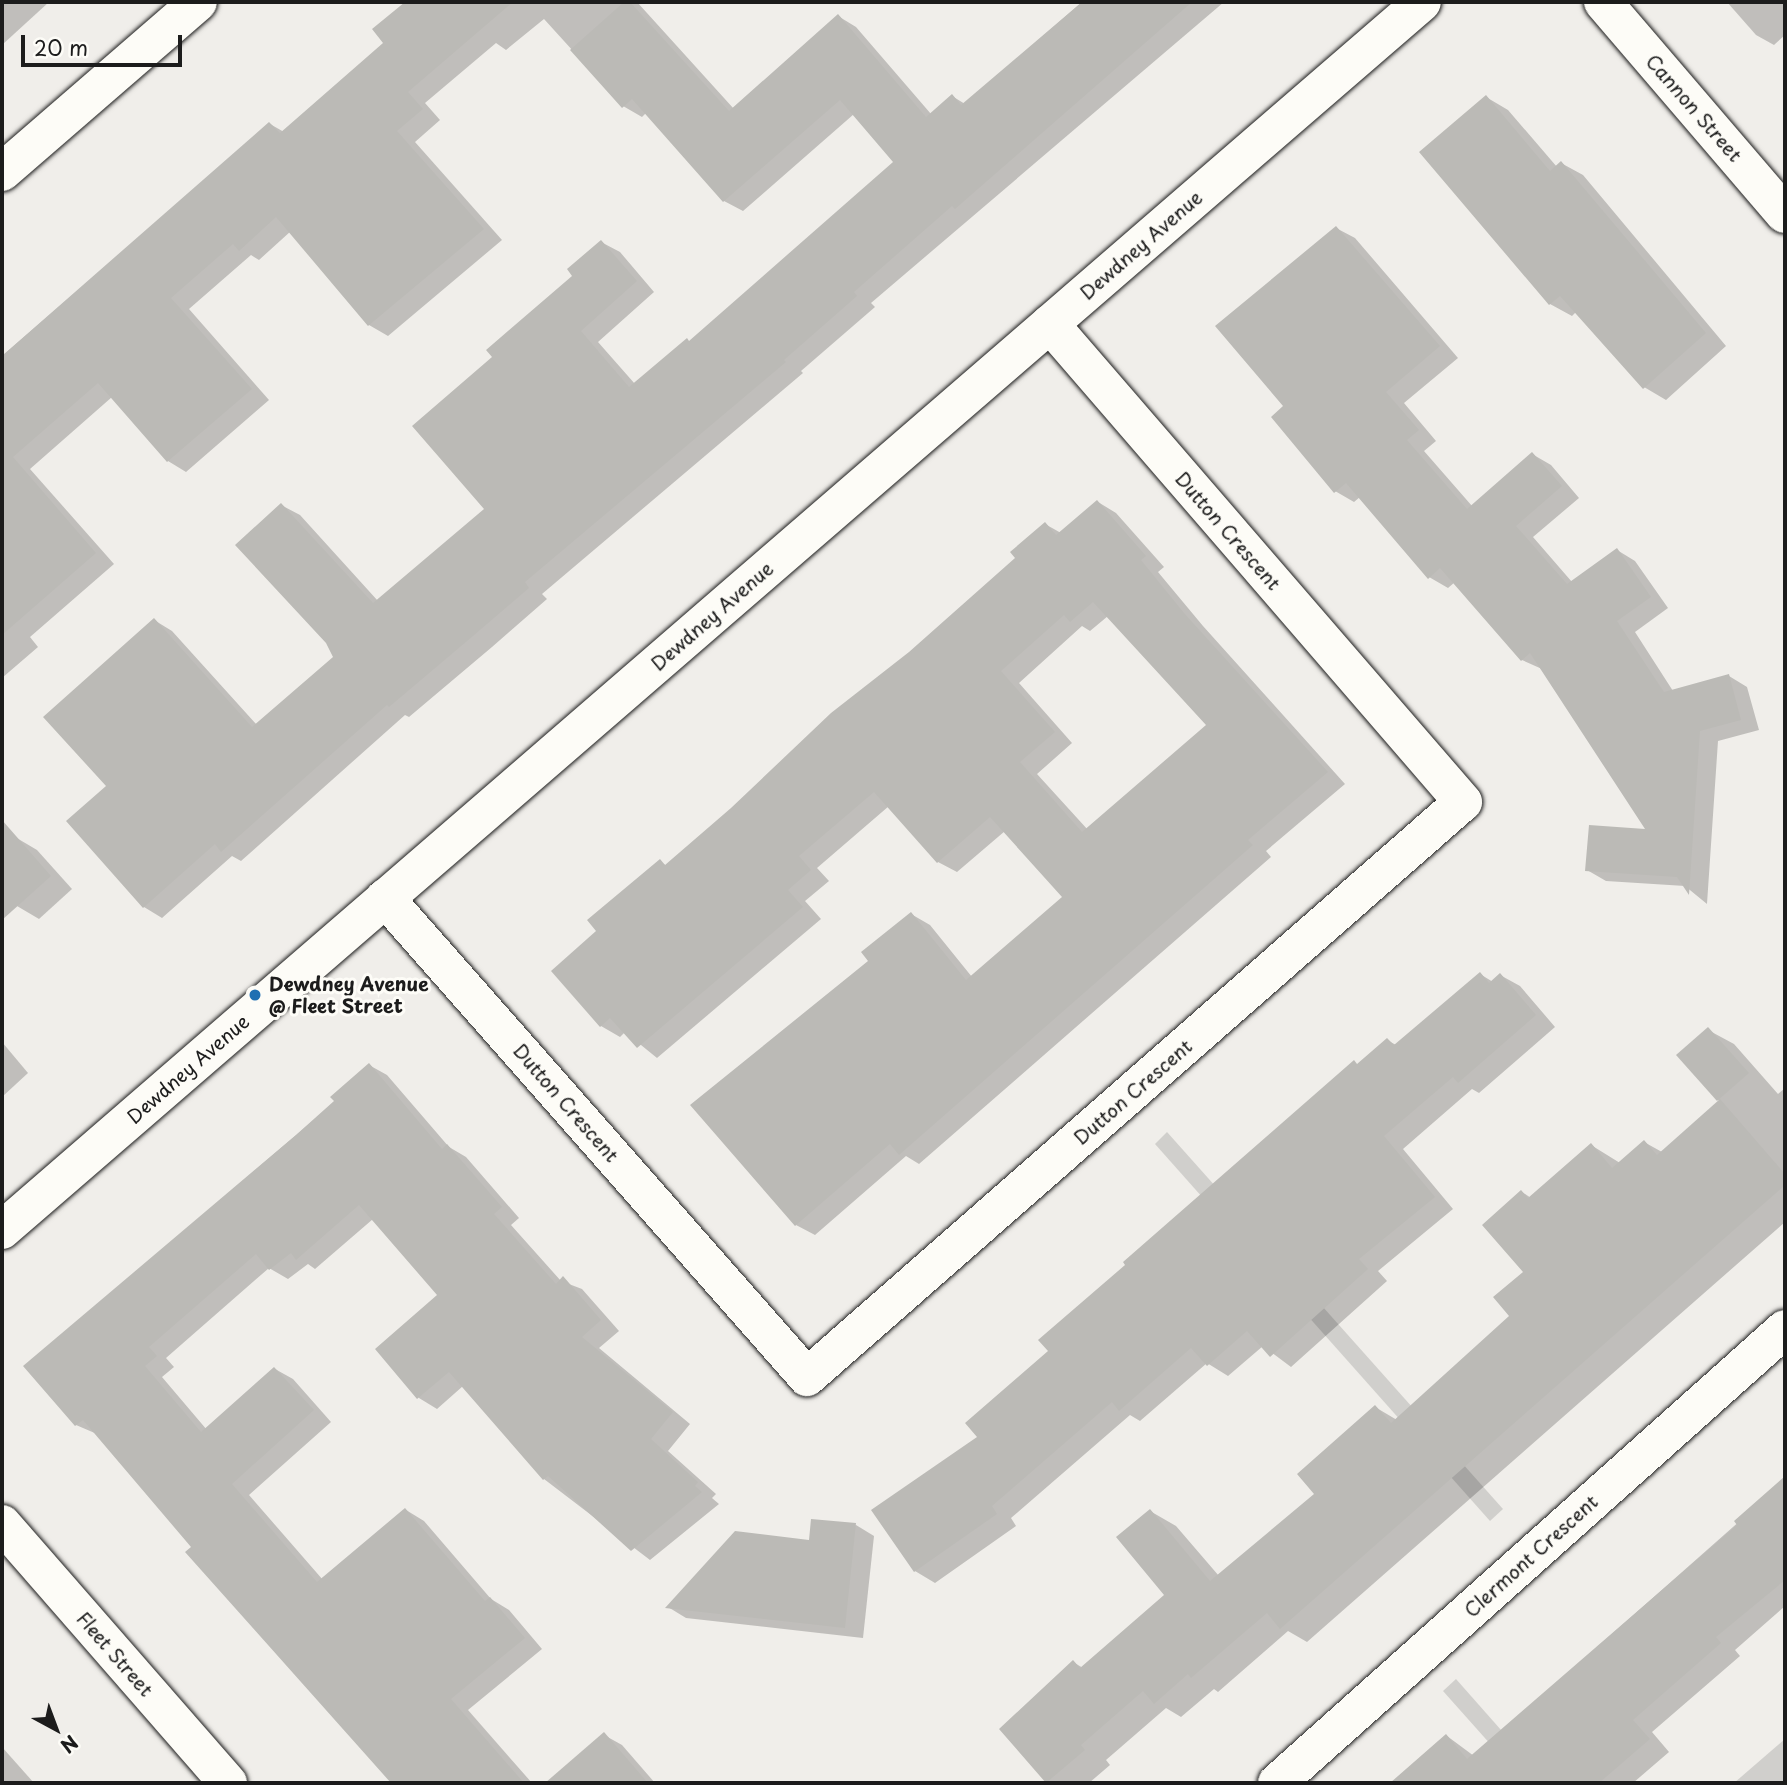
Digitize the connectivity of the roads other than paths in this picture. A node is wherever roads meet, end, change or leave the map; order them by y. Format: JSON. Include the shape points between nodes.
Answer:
{"nodes":[{"id":1,"x":198,"y":2,"type":"edge"},
{"id":2,"x":1422,"y":2,"type":"edge"},
{"id":3,"x":1603,"y":2,"type":"edge"},
{"id":4,"x":2,"y":172,"type":"edge"},
{"id":5,"x":1785,"y":214,"type":"edge"},
{"id":6,"x":1049,"y":324,"type":"junction"},
{"id":7,"x":385,"y":898,"type":"junction"},
{"id":8,"x":2,"y":1230,"type":"edge"},
{"id":9,"x":1785,"y":1329,"type":"edge"},
{"id":10,"x":2,"y":1524,"type":"edge"},
{"id":11,"x":228,"y":1783,"type":"edge"},
{"id":12,"x":1277,"y":1783,"type":"edge"}],
"edges":[{"from":1,"to":4,"type":"street"},
{"from":2,"to":6,"type":"street","name":"Dewdney Avenue"},
{"from":3,"to":5,"type":"street","name":"Cannon Street"},
{"from":6,"to":7,"type":"street","name":"Dewdney Avenue"},
{"from":6,"to":7,"type":"street","name":"Dutton Crescent","via":[[1463,803],[807,1377]]},
{"from":7,"to":8,"type":"street","name":"Dewdney Avenue"},
{"from":9,"to":12,"type":"street","name":"Clermont Crescent"},
{"from":10,"to":11,"type":"street","name":"Fleet Street"}]}
